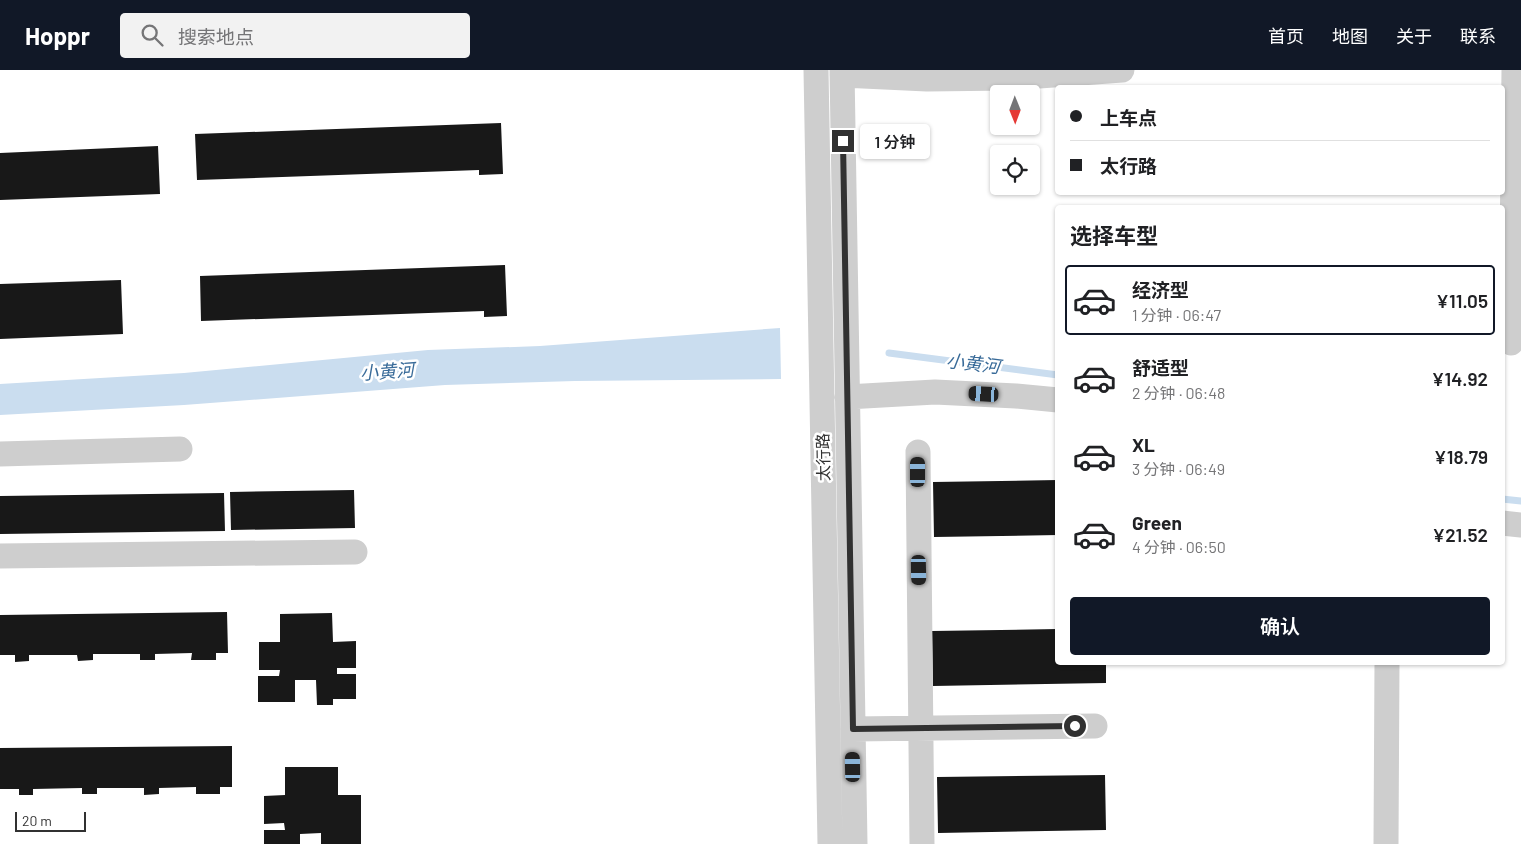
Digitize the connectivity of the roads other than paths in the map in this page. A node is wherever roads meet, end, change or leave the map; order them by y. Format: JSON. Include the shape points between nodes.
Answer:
{"nodes":[{"id":1,"x":816,"y":70,"type":"edge"},
{"id":2,"x":1122,"y":70,"type":"edge"},
{"id":3,"x":1514,"y":70,"type":"edge"},
{"id":4,"x":842,"y":73,"type":"edge"},
{"id":5,"x":1511,"y":343,"type":"edge"},
{"id":6,"x":847,"y":396,"type":"junction"},
{"id":7,"x":1055,"y":400,"type":"edge"},
{"id":8,"x":180,"y":449,"type":"dead end"},
{"id":9,"x":918,"y":452,"type":"dead end"},
{"id":10,"x":0,"y":454,"type":"edge"},
{"id":11,"x":1505,"y":523,"type":"edge"},
{"id":12,"x":1521,"y":526,"type":"edge"},
{"id":13,"x":355,"y":552,"type":"dead end"},
{"id":14,"x":0,"y":556,"type":"edge"},
{"id":15,"x":1387,"y":665,"type":"edge"},
{"id":16,"x":1095,"y":726,"type":"dead end"},
{"id":17,"x":921,"y":728,"type":"junction"},
{"id":18,"x":853,"y":729,"type":"junction"},
{"id":19,"x":830,"y":844,"type":"edge"},
{"id":20,"x":854,"y":844,"type":"edge"},
{"id":21,"x":922,"y":844,"type":"edge"},
{"id":22,"x":1386,"y":844,"type":"edge"}],
"edges":[{"from":1,"to":19,"type":"street","name":"太行路"},
{"from":2,"to":4,"type":"street","via":[[1011,78],[927,79]]},
{"from":3,"to":5,"type":"street"},
{"from":4,"to":6,"type":"street","name":"太行路"},
{"from":6,"to":7,"type":"street","via":[[935,392]]},
{"from":6,"to":18,"type":"street","name":"太行路"},
{"from":8,"to":10,"type":"street"},
{"from":9,"to":17,"type":"street"},
{"from":11,"to":12,"type":"street"},
{"from":13,"to":14,"type":"street"},
{"from":15,"to":22,"type":"street"},
{"from":16,"to":17,"type":"street"},
{"from":17,"to":18,"type":"street"},
{"from":17,"to":21,"type":"street"},
{"from":18,"to":20,"type":"street","name":"太行路"}]}
